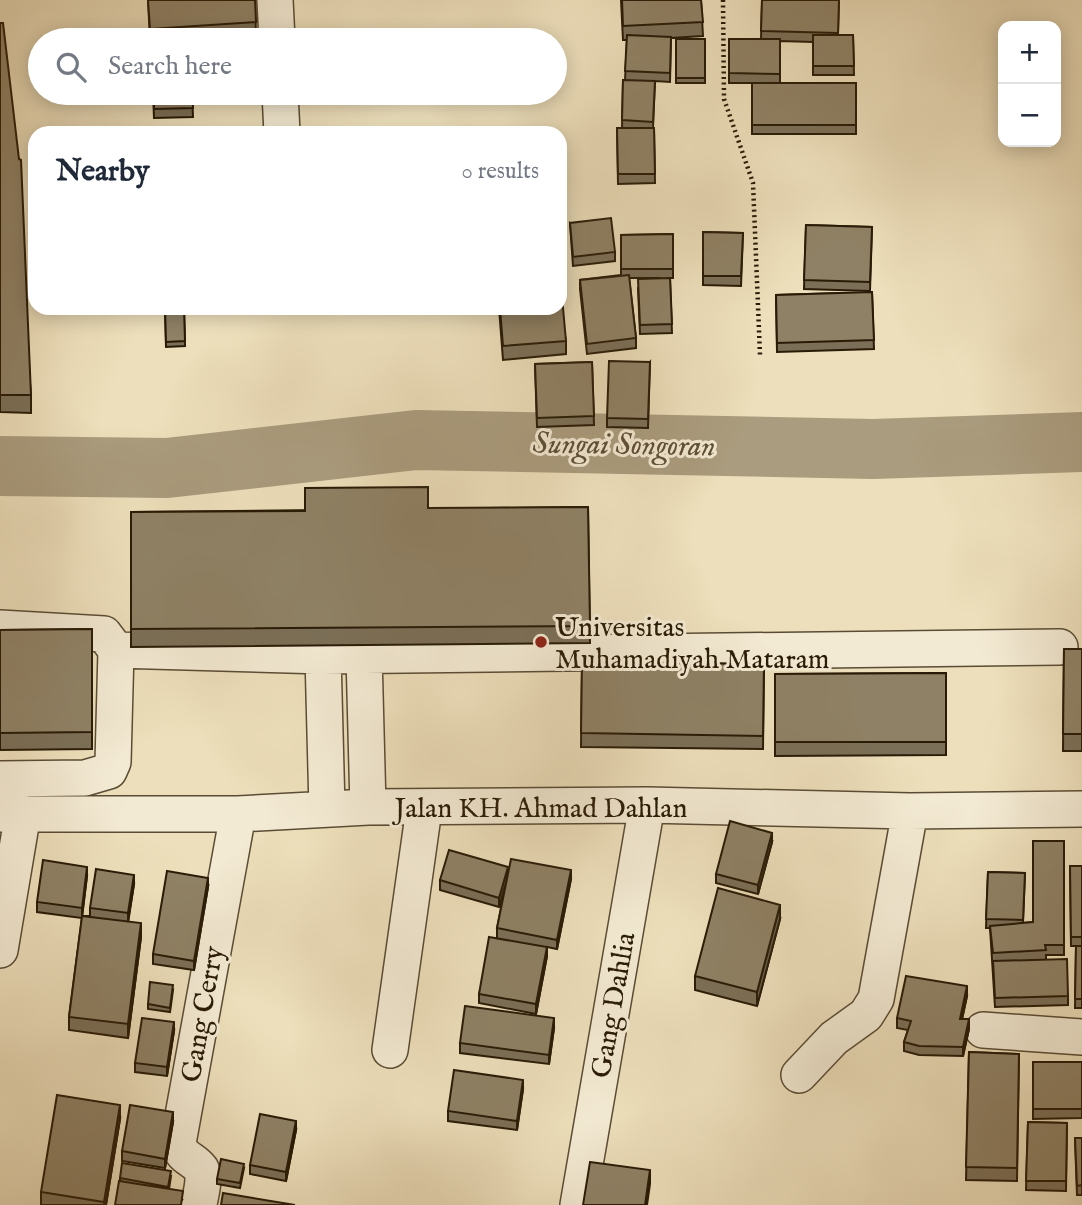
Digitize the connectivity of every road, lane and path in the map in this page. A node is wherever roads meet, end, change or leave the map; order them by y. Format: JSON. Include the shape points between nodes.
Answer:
{"nodes":[{"id":1,"x":275,"y":0,"type":"edge"},
{"id":2,"x":723,"y":0,"type":"edge"},
{"id":3,"x":276,"y":28,"type":"edge"},
{"id":4,"x":281,"y":105,"type":"edge"},
{"id":5,"x":282,"y":126,"type":"edge"},
{"id":6,"x":760,"y":355,"type":"dead end"},
{"id":7,"x":0,"y":628,"type":"edge"},
{"id":8,"x":1060,"y":647,"type":"dead end"},
{"id":9,"x":116,"y":650,"type":"junction"},
{"id":10,"x":364,"y":655,"type":"junction"},
{"id":11,"x":323,"y":656,"type":"junction"},
{"id":12,"x":0,"y":779,"type":"edge"},
{"id":13,"x":647,"y":805,"type":"junction"},
{"id":14,"x":368,"y":807,"type":"junction"},
{"id":15,"x":327,"y":809,"type":"junction"},
{"id":16,"x":424,"y":809,"type":"junction"},
{"id":17,"x":1082,"y":809,"type":"edge"},
{"id":18,"x":909,"y":811,"type":"junction"},
{"id":19,"x":11,"y":814,"type":"edge"},
{"id":20,"x":238,"y":814,"type":"junction"},
{"id":21,"x":0,"y":950,"type":"edge"},
{"id":22,"x":983,"y":1030,"type":"dead end"},
{"id":23,"x":1082,"y":1037,"type":"edge"},
{"id":24,"x":390,"y":1050,"type":"dead end"},
{"id":25,"x":799,"y":1075,"type":"dead end"},
{"id":26,"x":199,"y":1205,"type":"edge"},
{"id":27,"x":578,"y":1205,"type":"edge"}],
"edges":[{"from":1,"to":3,"type":"street"},
{"from":2,"to":6,"type":"path","via":[[724,99],[753,183]]},
{"from":4,"to":5,"type":"street"},
{"from":7,"to":9,"type":"street","via":[[104,634]]},
{"from":8,"to":10,"type":"street"},
{"from":9,"to":11,"type":"street"},
{"from":9,"to":12,"type":"street","via":[[109,771],[85,778]]},
{"from":10,"to":11,"type":"street"},
{"from":10,"to":14,"type":"street"},
{"from":11,"to":15,"type":"street"},
{"from":13,"to":16,"type":"street","name":"Jalan KH. Ahmad Dahlan"},
{"from":13,"to":18,"type":"street","name":"Jalan KH. Ahmad Dahlan"},
{"from":13,"to":27,"type":"street","name":"Gang Dahlia"},
{"from":14,"to":15,"type":"street","name":"Jalan KH. Ahmad Dahlan"},
{"from":14,"to":16,"type":"street","name":"Jalan KH. Ahmad Dahlan"},
{"from":15,"to":20,"type":"street","name":"Jalan KH. Ahmad Dahlan"},
{"from":16,"to":24,"type":"street"},
{"from":17,"to":18,"type":"street","name":"Jalan KH. Ahmad Dahlan"},
{"from":18,"to":25,"type":"street","via":[[876,999],[866,1015],[834,1038]]},
{"from":19,"to":20,"type":"street","name":"Jalan KH. Ahmad Dahlan"},
{"from":19,"to":21,"type":"street"},
{"from":20,"to":26,"type":"street","name":"Gang Cerry","via":[[178,1143],[181,1154],[201,1170]]},
{"from":22,"to":23,"type":"street"}]}
